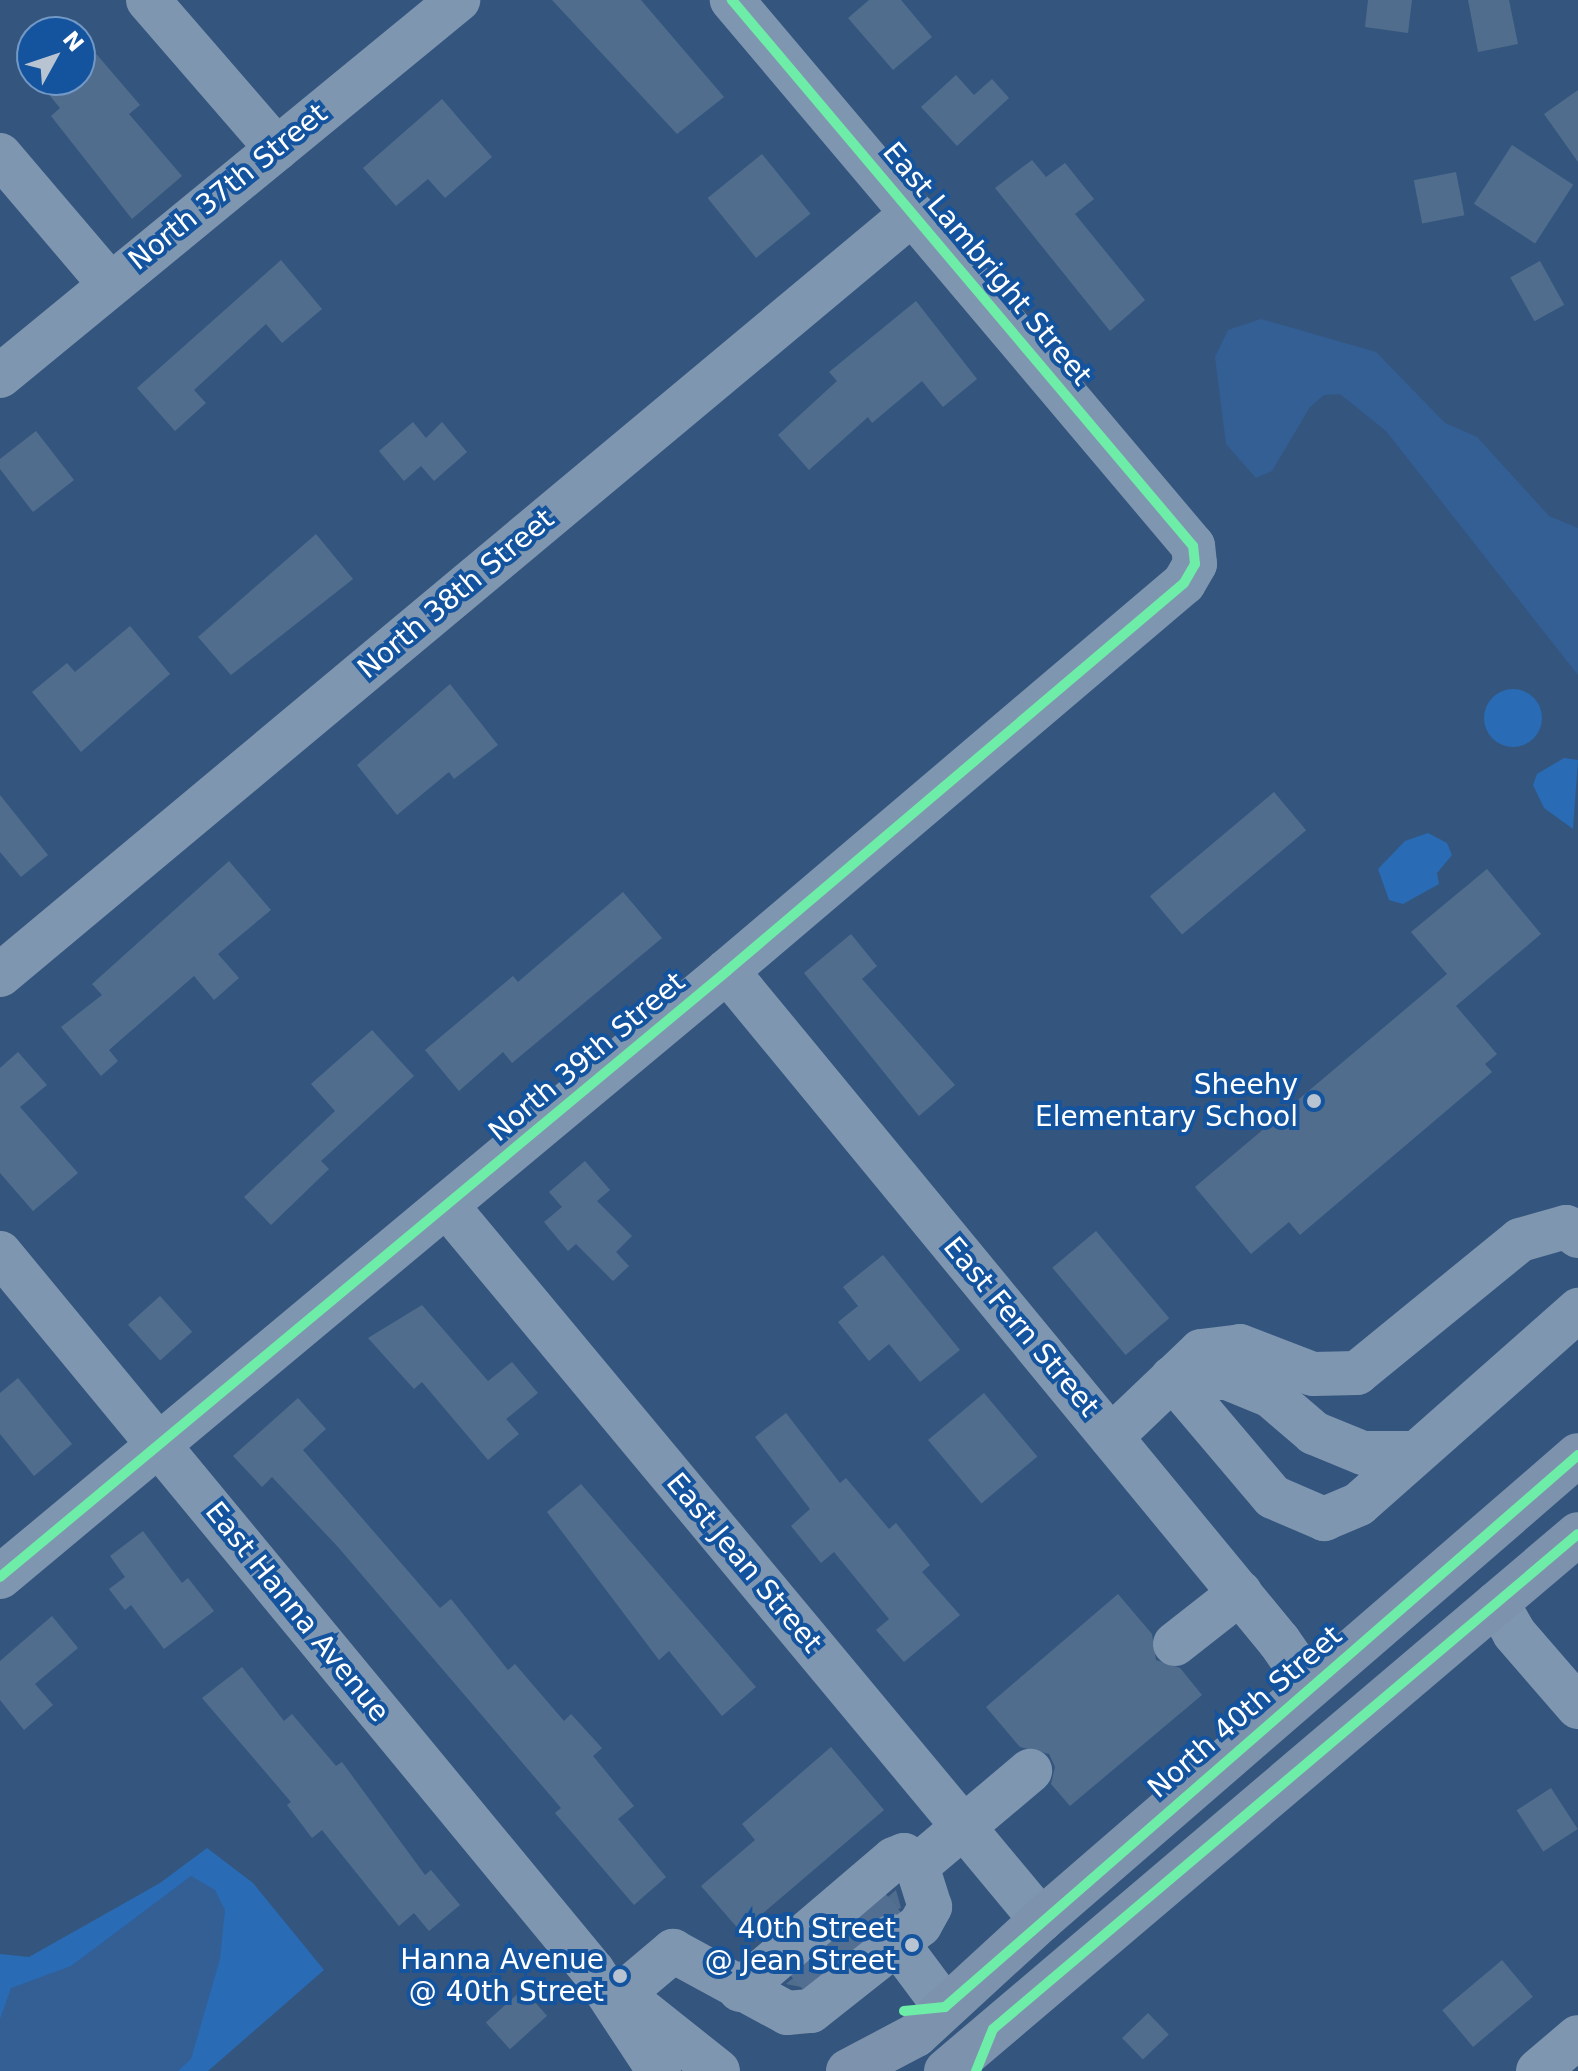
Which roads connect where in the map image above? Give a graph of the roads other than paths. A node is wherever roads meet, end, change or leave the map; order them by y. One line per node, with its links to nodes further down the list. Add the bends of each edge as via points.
1 (148, 0): 4 (street)
2 (458, 0): 4 (street, North 37th Street)
3 (732, 0): 6 (street, East Lambright Street)
4 (277, 149): 7 (street, North 37th Street)
5 (0, 155): 7 (street)
6 (913, 213): 9 (street, East Lambright Street, via 1193,546); 11 (street, North 38th Street)
7 (109, 283): 8 (street, North 37th Street)
8 (0, 376)
9 (1195, 564): 10 (street, North 39th Street, via 1184,583)
10 (727, 971): 12 (street, North 39th Street); 17 (street, East Fern Street)
11 (0, 975)
12 (447, 1206): 18 (street, North 39th Street); 30 (street, East Jean Street)
13 (1578, 1236): 16 (street, via 1566,1227 1520,1240 1357,1373 1313,1374 1240,1346 1201,1351)
14 (0, 1253): 18 (street, East Hanna Avenue)
15 (1578, 1310): 19 (street)
16 (1172, 1378): 17 (street); 19 (street, via 1227,1378 1271,1396 1314,1433 1363,1453); 19 (street, via 1273,1497 1324,1519 1359,1504)
17 (1111, 1437): 23 (street, East Fern Street)
18 (159, 1443): 22 (street, North 39th Street); 34 (street, East Hanna Avenue)
19 (1412, 1453)
20 (1578, 1455): 26 (main road, North 40th Street)
21 (1578, 1534): 24 (main road)
22 (0, 1577)
23 (1240, 1593): 25 (street); 26 (street, East Fern Street)
24 (1497, 1603): 27 (street, via 1514,1633); 29 (main road)
25 (1175, 1644)
26 (1310, 1686): 29 (main road, via 1305,1721 1291,1746 1249,1787); 32 (main road, North 40th Street)
27 (1578, 1707)
28 (1030, 1771): 30 (street)
29 (1235, 1826): 41 (main road)
30 (964, 1827): 31 (street); 32 (street, East Jean Street)
31 (917, 1866): 33 (street, via 930,1907 920,1925); 35 (street, via 904,1855)
32 (1041, 1920): 36 (main road, North 40th Street)
33 (894, 1940): 35 (street, via 811,2011 787,2013); 36 (street)
34 (608, 1983): 35 (street, via 673,1951); 38 (street, East Hanna Avenue); 39 (street, East Hanna Avenue)
35 (740, 1990)
36 (945, 2007): 40 (main road, North 40th Street, via 894,2052)
37 (1578, 2037): 42 (street)
38 (659, 2071)
39 (718, 2071)
40 (848, 2071)
41 (946, 2071)
42 (1538, 2071)

